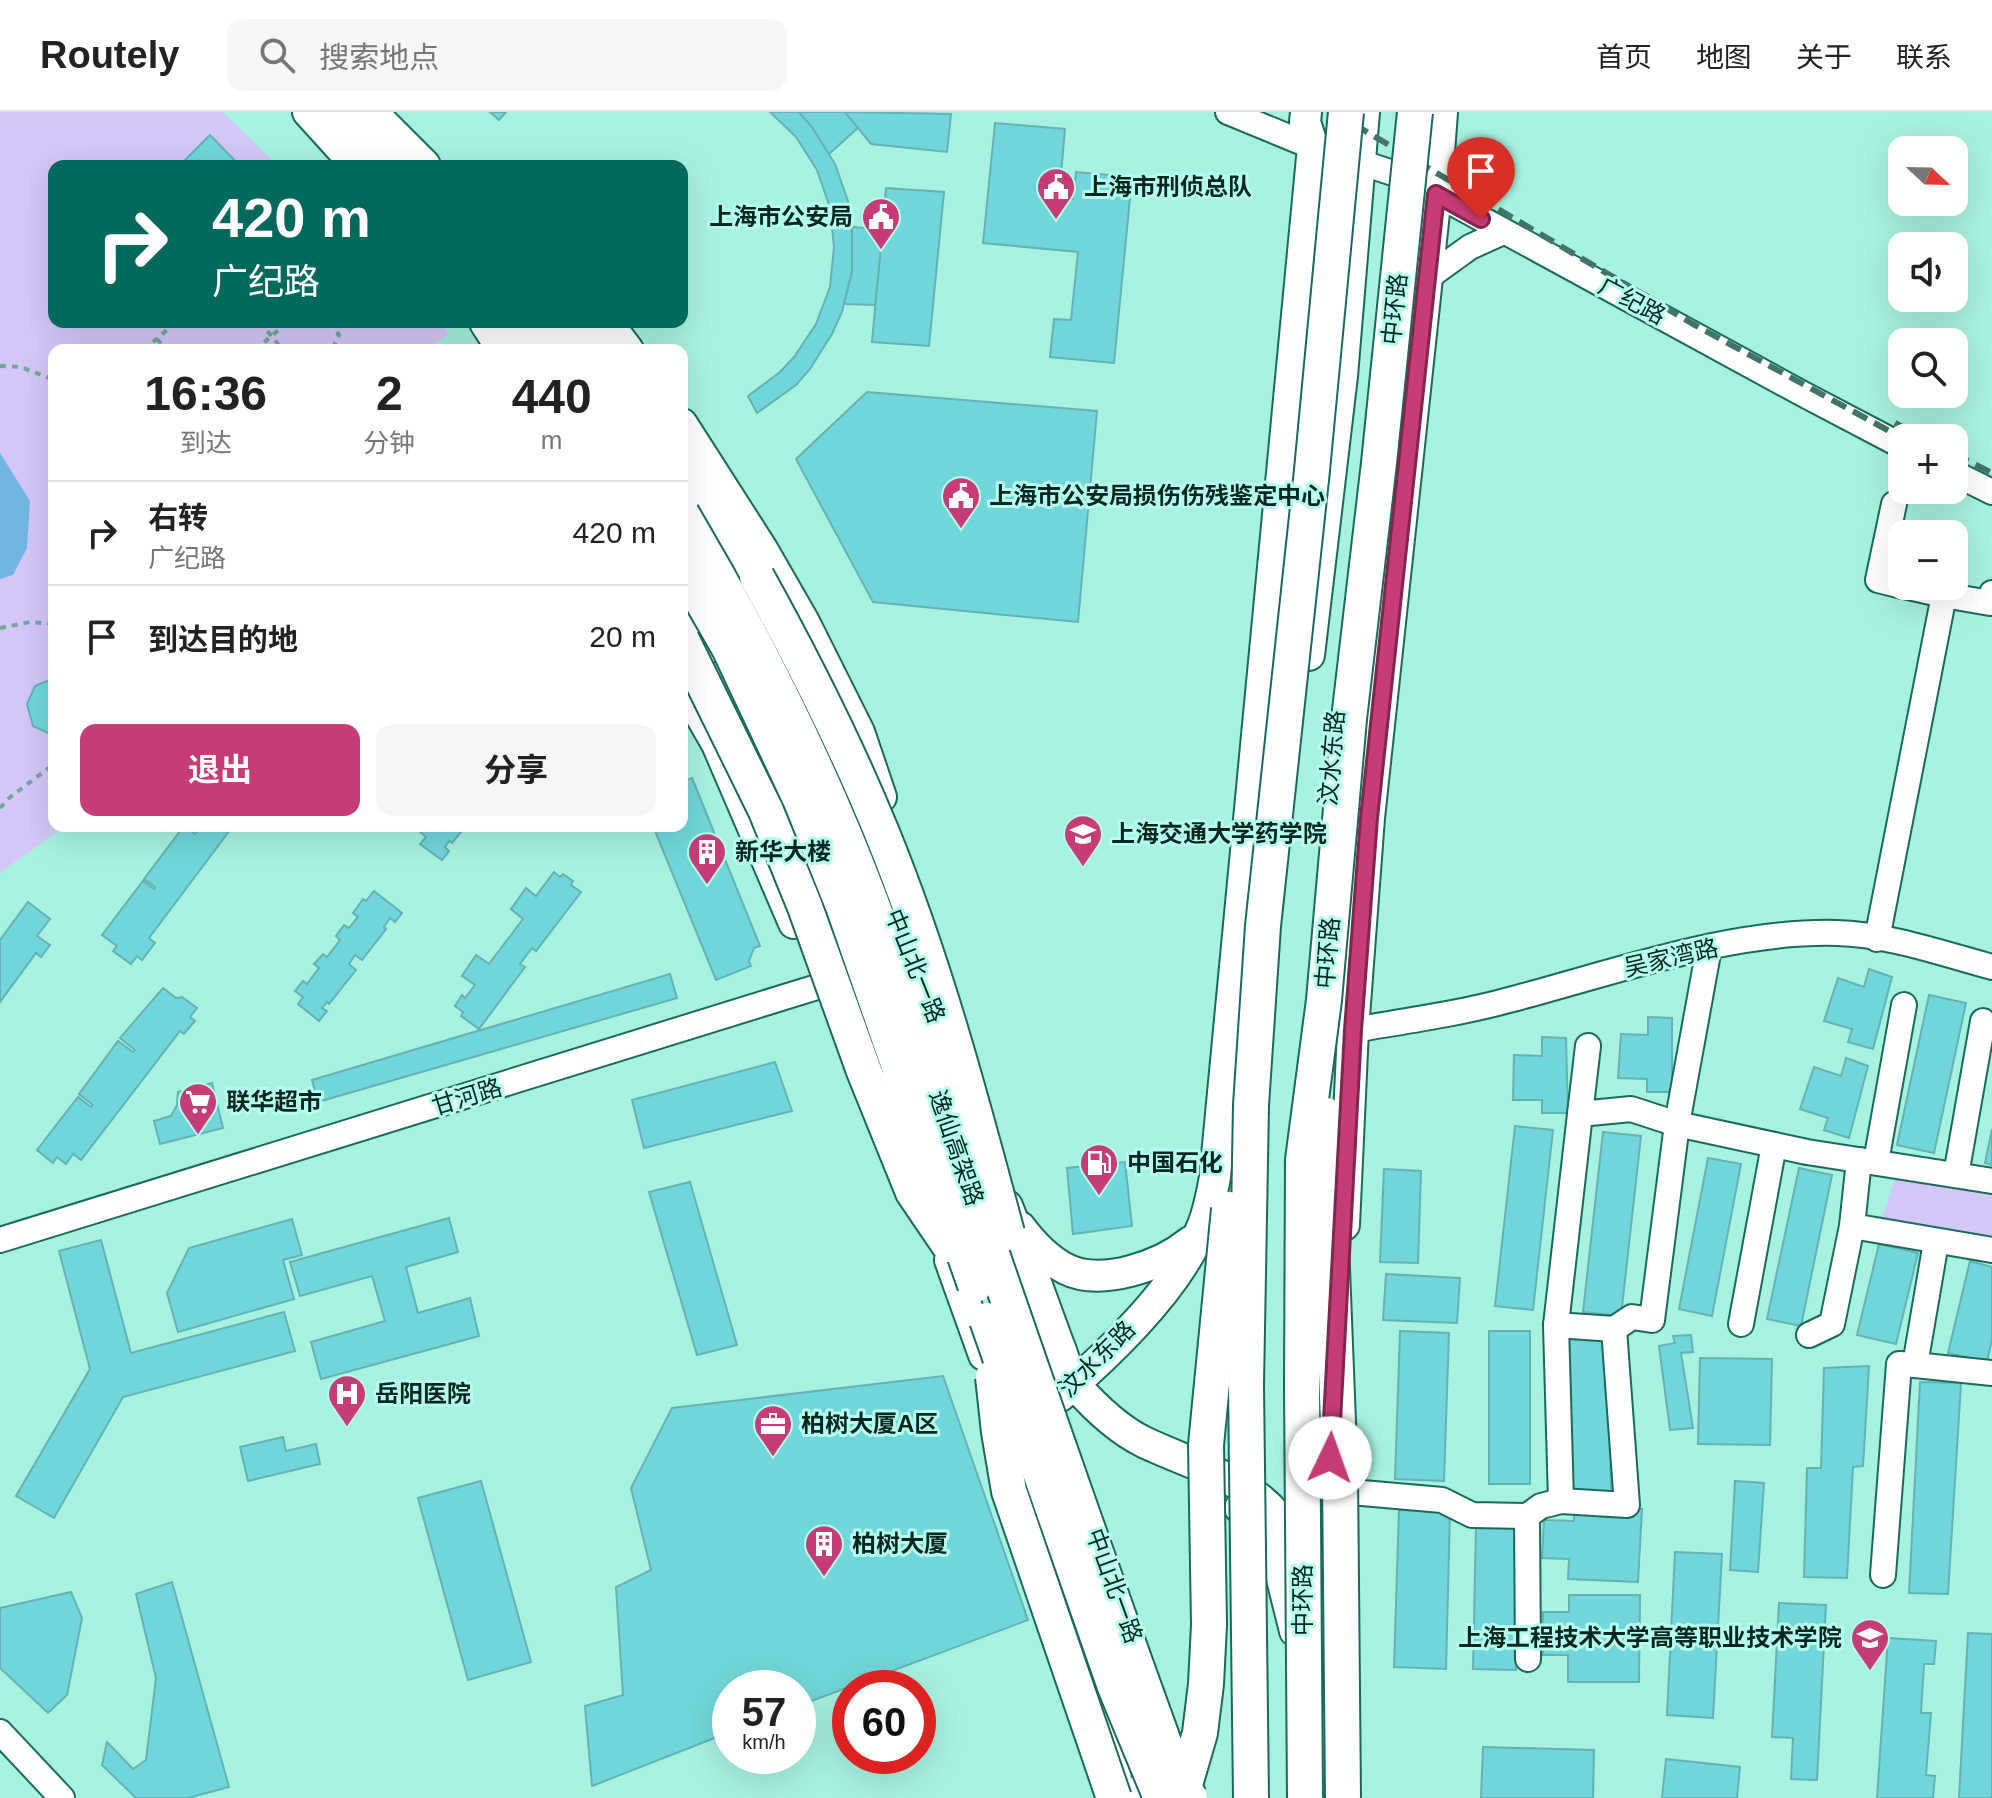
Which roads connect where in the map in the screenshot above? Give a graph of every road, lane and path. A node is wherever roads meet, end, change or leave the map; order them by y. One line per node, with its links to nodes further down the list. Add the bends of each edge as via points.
1 (308, 112): 14 (main road)
2 (335, 112): 15 (highway)
3 (369, 112): 16 (highway)
4 (384, 112): 17 (main road)
5 (1228, 112): 13 (street)
6 (1306, 112): 13 (main road, 汶水东路)
7 (1324, 112): 13 (main road, 汶水东路)
8 (1346, 112): 64 (highway, bridge)
9 (1364, 112): 18 (main road, 汶水东路)
10 (1399, 112): 19 (main road, 汶水东路)
11 (1415, 112): 71 (highway, 中环路, bridge)
12 (1442, 112): 20 (main road, 汶水东路)
13 (1313, 147): 18 (street, 广纪路); 59 (main road, 汶水东路)
14 (352, 160)
15 (379, 160)
16 (417, 160)
17 (431, 160)
18 (1359, 161): 19 (street, 广纪路); 50 (main road, 汶水东路, via 1342,376)
19 (1393, 173): 20 (street, 广纪路); 107 (main road, 汶水东路, via 1341,650 1297,1221 1295,1319)
20 (1436, 194): 21 (street, 广纪路); 22 (main road, 汶水东路)
21 (1503, 232): 22 (street, via 1470,247); 41 (street, 广纪路)
22 (1427, 278): 75 (main road, 汶水东路, via 1370,803)
23 (169, 328): 30 (path)
24 (266, 328): 29 (path)
25 (281, 328): 29 (path)
26 (493, 328): 35 (main road)
27 (554, 328): 36 (highway)
28 (588, 328): 37 (highway)
29 (272, 335): 33 (path); 34 (path)
30 (157, 339): 31 (path); 32 (path)
31 (151, 344)
32 (162, 344)
33 (262, 344)
34 (279, 344)
35 (507, 344)
36 (566, 344)
37 (603, 344)
38 (0, 366): 39 (path)
39 (48, 378)
40 (688, 434): 66 (main road, via 790,598 859,732)
41 (1888, 438)
42 (688, 463): 102 (highway, bridge, via 803,661 882,834 944,1005)
43 (1968, 480): 44 (street)
44 (1992, 492)
45 (688, 497): 66 (main road, 中山北一路, via 799,694)
46 (1894, 504): 47 (street)
47 (1891, 520)
48 (688, 524): 102 (highway, 逸仙高架路, bridge, via 775,684 842,829)
49 (1888, 532): 52 (street, via 1878,580)
50 (1319, 567): 59 (main road); 85 (main road, 汶水东路, via 1262,1101 1242,1166)
51 (688, 576): 89 (highway, 逸仙高架路, bridge, via 729,648 801,801 843,906)
52 (1888, 582)
53 (1992, 593): 54 (street, via 1990,603)
54 (1968, 599)
55 (1943, 600): 65 (street)
56 (688, 611): 69 (main road, 中山北一路, via 730,680 803,838)
57 (48, 624): 58 (path)
58 (0, 628)
59 (1265, 641): 85 (main road, 汶水东路, via 1215,1177)
60 (688, 652): 89 (highway, bridge, via 766,811 913,1192)
61 (688, 693): 70 (main road, via 717,744)
62 (48, 769): 63 (path)
63 (0, 808)
64 (1263, 926): 115 (highway, bridge, via 1206,1445 1206,1684 1200,1733); 117 (highway, bridge, via 1251,1105 1246,1385)
65 (1877, 939): 67 (street, 吴家湾路, via 1838,933); 68 (street, 吴家湾路)
66 (920, 946): 69 (street, 甘河路); 83 (main road, 中山北一路, via 933,1011)
67 (1709, 948): 75 (street, 吴家湾路, via 1505,1002); 78 (street)
68 (1992, 967)
69 (851, 976): 70 (street, 甘河路); 74 (main road, 中山北一路)
70 (821, 986): 74 (main road); 86 (street, 甘河路)
71 (1324, 1000): 119 (highway, 中环路, bridge, via 1303,1160); 121 (highway, bridge, via 1340,1473)
72 (1904, 1005): 80 (street)
73 (1983, 1021): 81 (street)
74 (870, 1029): 98 (main road, 中山北一路)
75 (1353, 1030): 103 (main road, 汶水东路)
76 (1588, 1046): 77 (street)
77 (1580, 1114): 78 (street, via 1631,1109); 92 (street)
78 (1677, 1124): 79 (street); 93 (street, via 1652,1320 1632,1317)
79 (1774, 1145): 80 (street); 91 (street)
80 (1868, 1161): 81 (street); 84 (street)
81 (1956, 1175): 82 (street)
82 (1992, 1181)
83 (1010, 1214): 85 (main road, via 1053,1260 1085,1275 1156,1264); 97 (main road, 中山北一路)
84 (1852, 1226): 87 (street); 94 (street, via 1832,1324)
85 (1200, 1232): 97 (main road, 汶水东路, via 1172,1281)
86 (0, 1240)
87 (1936, 1242): 88 (street); 95 (street)
88 (1992, 1250)
89 (975, 1285): 90 (highway, 逸仙高架路)
90 (987, 1320): 113 (highway, 逸仙高架路, bridge, via 1115,1687); 113 (highway, bridge, via 1009,1491)
91 (1741, 1324)
92 (1556, 1325): 93 (street); 104 (street)
93 (1614, 1329): 104 (street, via 1627,1505)
94 (1809, 1335)
95 (1915, 1365): 96 (street); 108 (street, via 1899,1364)
96 (1992, 1373)
97 (1074, 1384): 99 (main road, 汶水东路); 100 (main road, 中山北一路); 102 (main road)
98 (1003, 1403): 99 (main road); 101 (main road, 中山北一路)
99 (1035, 1420): 101 (main road, 汶水东路); 102 (main road)
100 (1139, 1439): 106 (main road, 中山北一路, via 1262,1498); 109 (main road, 中山北一路, via 1259,1524 1280,1571)
101 (1021, 1452): 113 (main road, 中山北一路)
102 (1065, 1453): 116 (highway, 逸仙高架路, bridge, via 1174,1770)
103 (1328, 1490): 105 (street, via 1442,1500 1472,1515); 107 (main road, 汶水东路)
104 (1561, 1501): 105 (street)
105 (1527, 1516): 110 (street)
106 (1288, 1532): 109 (main road, 中山北一路, via 1295,1559); 111 (main road)
107 (1325, 1549): 111 (main road, 汶水东路)
108 (1883, 1575)
109 (1295, 1631): 118 (main road, 中山北一路)
110 (1528, 1659)
111 (1327, 1693): 120 (main road, 汶水东路)
112 (0, 1732): 114 (street)
113 (1136, 1797)
114 (62, 1798)
115 (1181, 1798)
116 (1191, 1798)
117 (1251, 1798)
118 (1297, 1798)
119 (1305, 1798)
120 (1328, 1798)
121 (1343, 1798)

